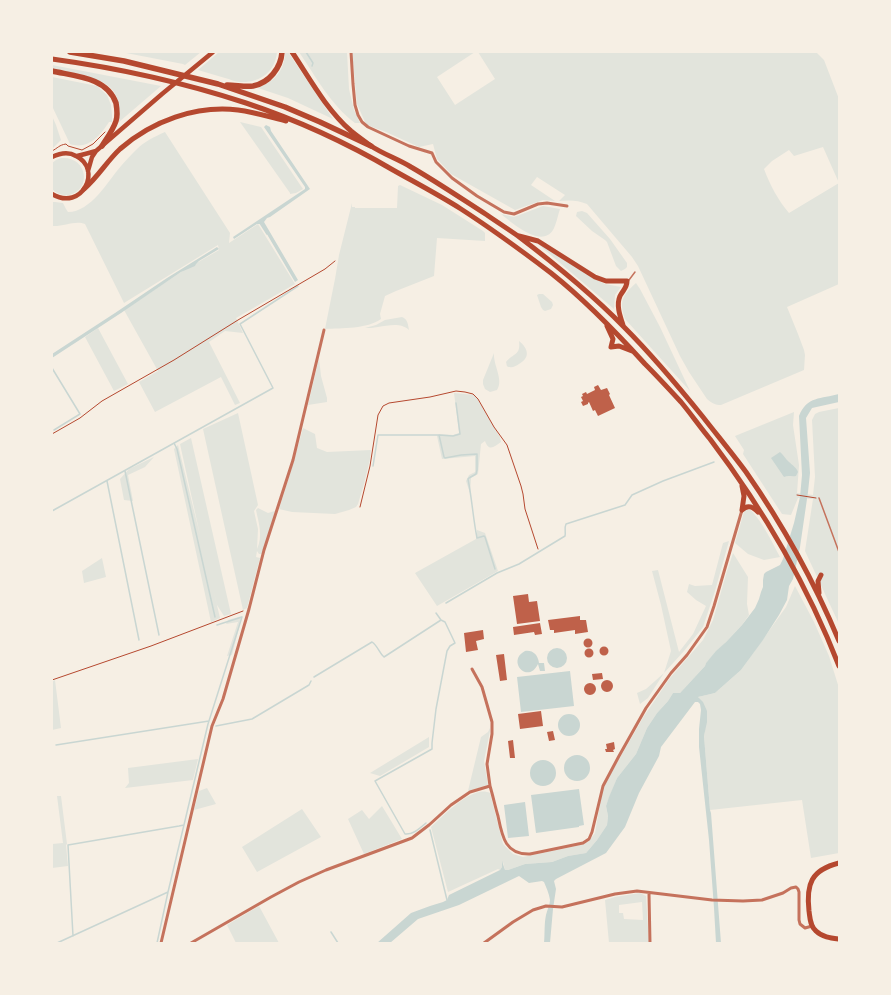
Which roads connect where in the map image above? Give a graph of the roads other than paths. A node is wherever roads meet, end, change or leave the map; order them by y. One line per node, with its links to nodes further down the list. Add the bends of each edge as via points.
1 (70, 52): 8 (highway, via 124,60)
2 (213, 52): 10 (main road)
3 (282, 52): 8 (highway, via 276,70 261,83 252,86)
4 (292, 52): 11 (highway, via 332,111 350,130)
5 (351, 52): 20 (street, via 355,105 362,122 368,127 432,153 436,162 452,178 504,212 514,214 547,203)
6 (52, 59): 9 (highway, via 123,70 204,90)
7 (52, 71): 10 (highway, via 92,81 111,94 117,116)
8 (218, 84): 11 (highway, via 285,107)
9 (300, 124): 16 (highway, via 237,110 180,115 150,128 128,143); 24 (highway, via 388,166 461,209 552,274)
10 (102, 146): 12 (main road)
11 (371, 146): 21 (highway, via 438,183)
12 (96, 151): 13 (main road); 15 (main road)
13 (76, 156): 14 (main road, via 63,153); 15 (main road, via 85,163)
14 (52, 157)
15 (88, 171): 16 (main road, via 88,181)
16 (84, 189): 18 (main road, via 72,198)
17 (52, 194): 18 (main road)
18 (60, 198): 19 (main road)
19 (52, 199)
20 (567, 206)
21 (516, 235): 23 (highway, via 538,241 595,277 606,281); 25 (highway, via 571,277)
22 (636, 272): 23 (lane)
23 (627, 281): 25 (highway, via 618,306)
24 (605, 322): 27 (highway); 27 (highway, via 613,339 611,347 620,346)
25 (623, 326): 33 (highway, via 667,373 726,445 762,496)
26 (324, 330): 43 (street, via 293,460 264,550 223,699 212,726)
27 (633, 351): 28 (highway, via 682,403)
28 (738, 476): 30 (highway, via 744,493); 31 (highway)
29 (819, 498): 32 (lane)
30 (742, 510): 31 (highway, via 752,507); 38 (street, via 707,627 646,708 602,786 589,839 583,843 536,853 517,853 503,839)
31 (764, 518): 36 (highway, via 798,576)
32 (839, 552)
33 (805, 569): 34 (highway); 34 (highway, via 813,576 821,574 818,588)
34 (823, 605): 35 (highway)
35 (839, 641)
36 (839, 666)
37 (472, 669): 38 (street, via 482,687 492,722 487,764)
38 (490, 786): 44 (street, via 470,792 412,838 299,882)
39 (839, 863): 41 (highway, via 819,871 808,888)
40 (649, 894): 41 (street, via 742,901 762,900 796,887 799,892 800,924 805,928); 45 (street, via 617,894 568,906 546,906 533,910); 46 (street)
41 (812, 926): 42 (highway, via 820,934)
42 (839, 939)
43 (161, 943)
44 (191, 943)
45 (484, 943)
46 (650, 943)

